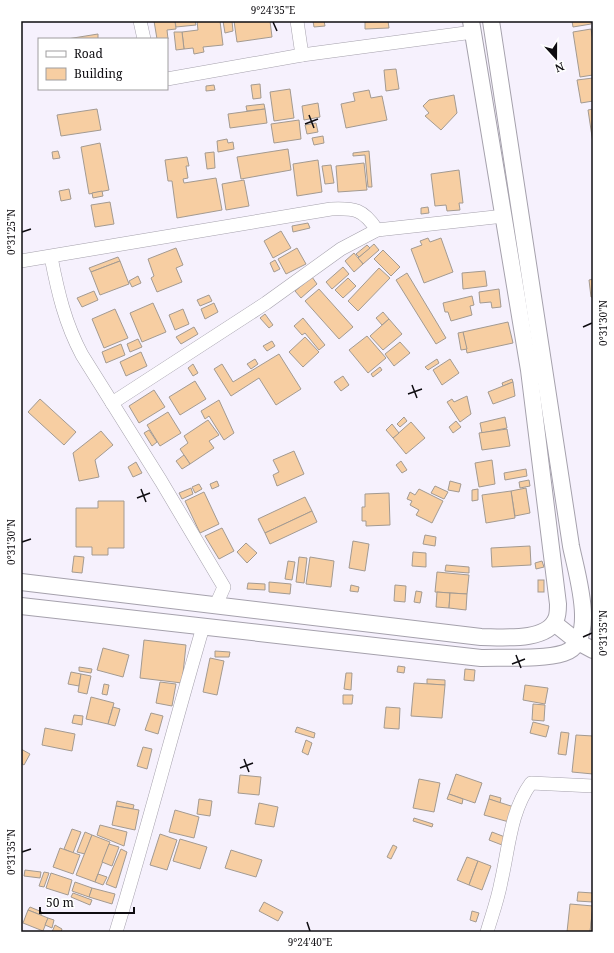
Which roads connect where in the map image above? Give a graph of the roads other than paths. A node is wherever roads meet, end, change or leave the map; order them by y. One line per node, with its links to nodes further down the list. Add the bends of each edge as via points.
1 (140, 21): 5 (street)
2 (297, 21): 6 (street)
3 (491, 21): 18 (street, via 583,615 583,628)
4 (472, 27): 6 (street); 8 (street)
5 (144, 38)
6 (302, 55): 7 (street)
7 (168, 79)
8 (504, 216): 9 (street); 16 (street, via 529,370 558,604)
9 (377, 230): 10 (street, via 365,214 352,208 331,209); 12 (street, via 341,249 266,303)
10 (51, 257): 11 (street); 12 (street, via 59,300 72,336)
11 (21, 261)
12 (112, 403): 14 (street, via 224,587)
13 (21, 582): 14 (street)
14 (216, 605): 16 (street, via 481,637 528,637)
15 (21, 606): 17 (street)
16 (554, 623): 18 (street)
17 (203, 627): 18 (street, via 481,658 565,653); 21 (street)
18 (578, 642): 19 (street)
19 (593, 650)
20 (593, 786): 22 (street, via 531,783 513,819 501,884)
21 (116, 932)
22 (487, 932)

